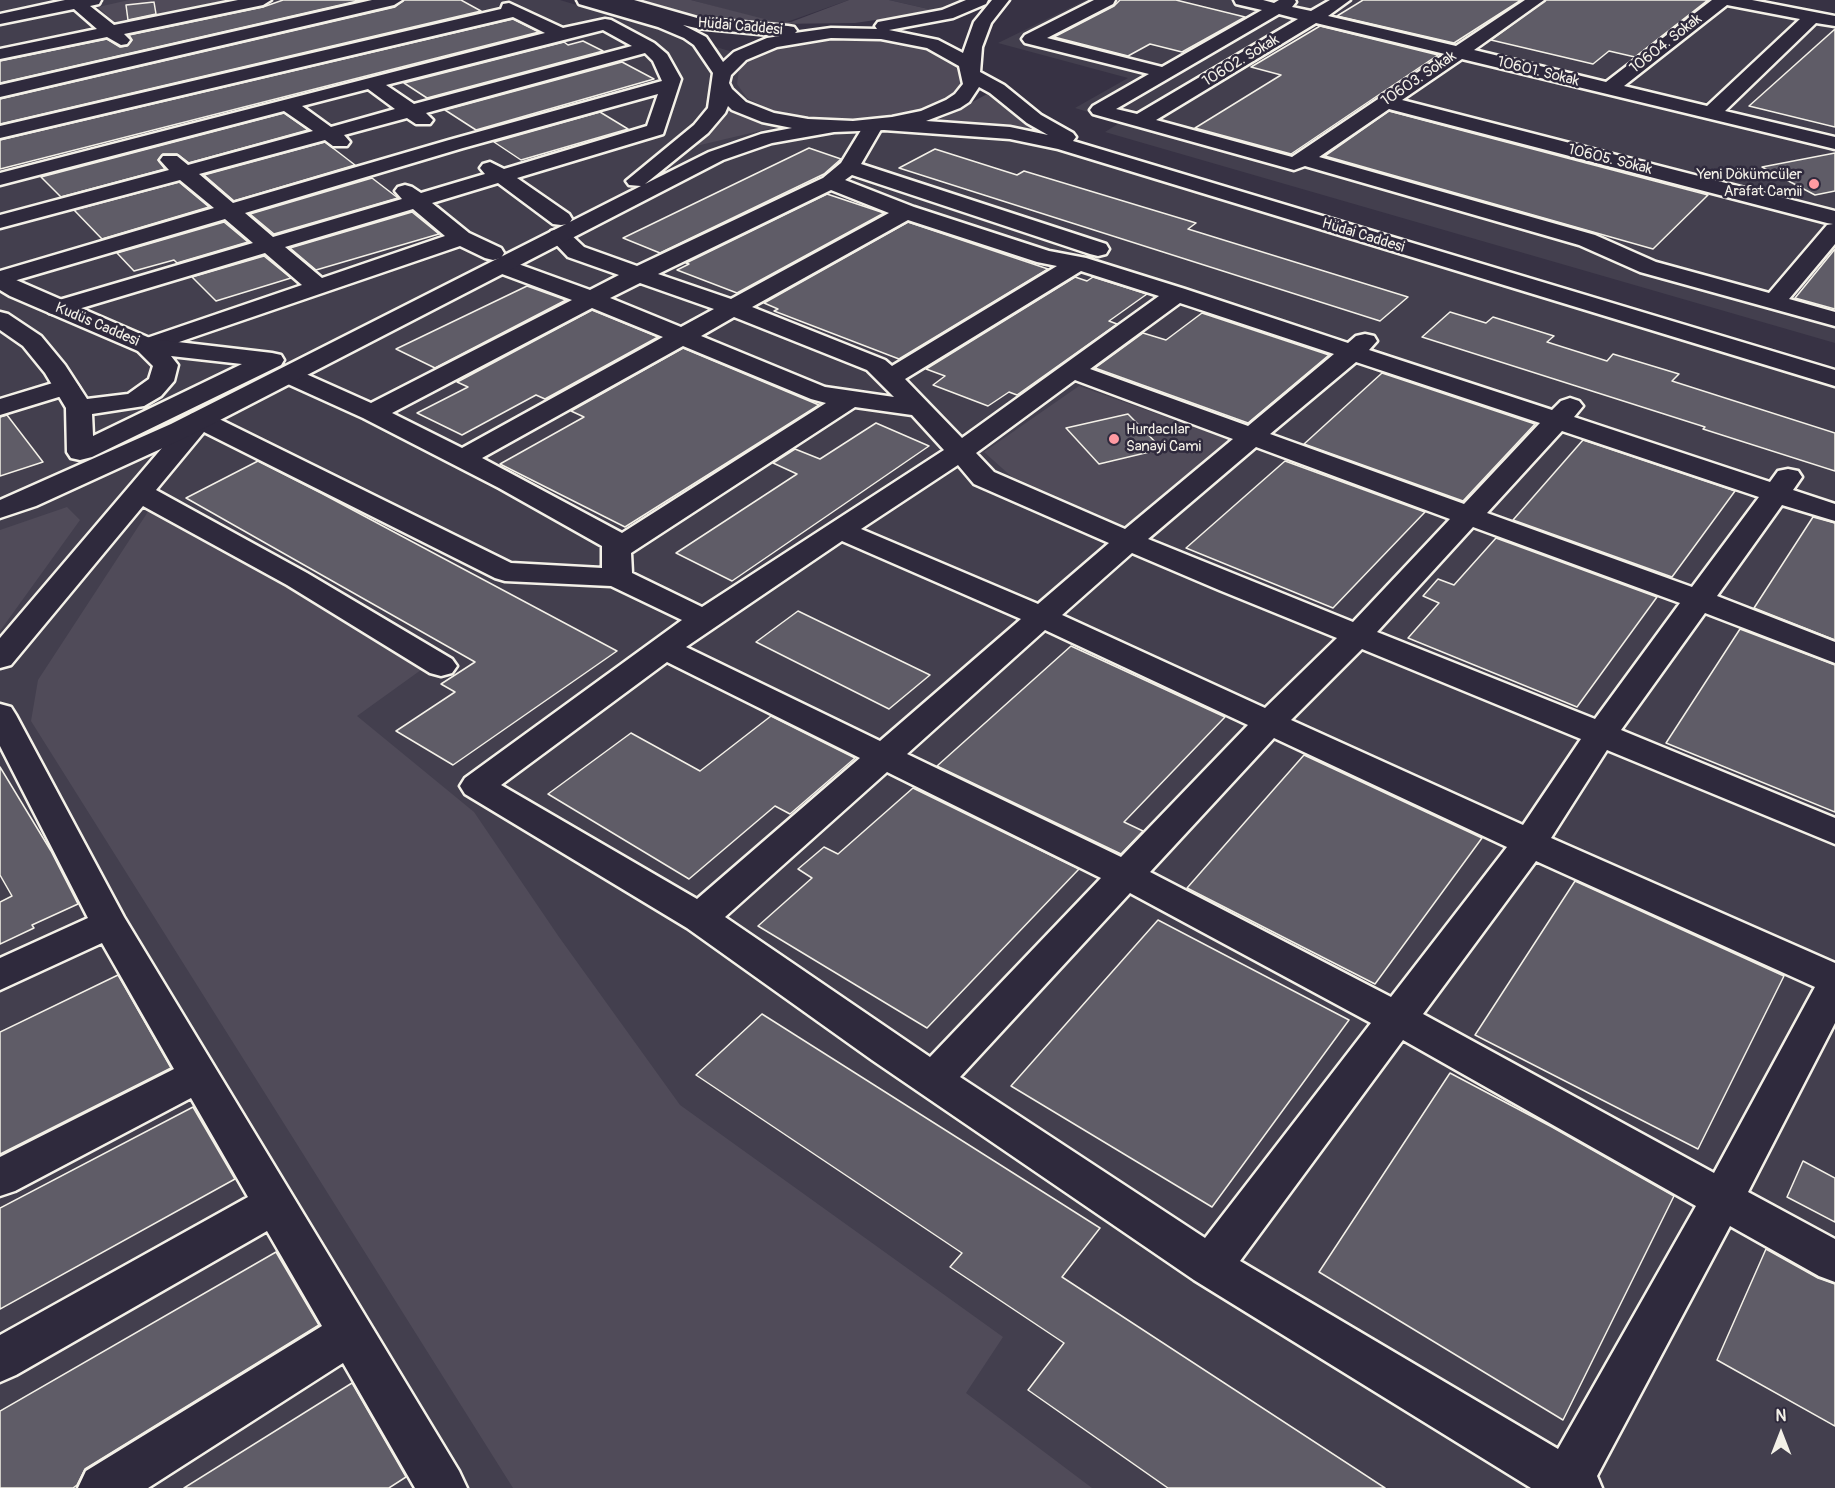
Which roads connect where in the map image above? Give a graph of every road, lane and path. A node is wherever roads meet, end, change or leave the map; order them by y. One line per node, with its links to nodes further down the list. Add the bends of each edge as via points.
1 (262, 0): 22 (street)
2 (394, 0): 19 (street)
3 (585, 0): 33 (street, Hüdai Caddesi, via 690,34 700,41)
4 (616, 0): 23 (street, Hüdai Caddesi, via 696,24)
5 (980, 0): 23 (street, via 947,14)
6 (1001, 0): 30 (street, via 984,22 973,47)
7 (1107, 0): 31 (street, via 1031,39)
8 (1242, 0): 13 (street, 10601. Sokak)
9 (1342, 0): 17 (street, 10602. Sokak)
10 (1536, 0): 27 (street, 10603. Sokak)
11 (1725, 0): 18 (street); 36 (street, 10604. Sokak)
12 (81, 1): 20 (street); 22 (street)
13 (1284, 3): 17 (street, 10601. Sokak); 31 (street, 10602. Sokak)
14 (475, 4): 16 (street, via 490,13)
15 (300, 6): 19 (street)
16 (518, 7): 24 (street); 26 (street)
17 (1318, 14): 27 (street, 10601. Sokak); 44 (street, 10602. Sokak)
18 (1812, 17): 21 (street); 41 (street)
19 (317, 18): 26 (street); 29 (street)
20 (0, 19)
21 (1835, 21)
22 (110, 31): 28 (street); 29 (street)
23 (837, 33): 30 (street, Hüdai Caddesi, via 916,39 956,55); 33 (street, via 801,36 761,46 732,61)
24 (561, 34): 25 (street, via 605,24); 32 (street)
25 (648, 46): 35 (street, via 661,58 672,79); 42 (street)
26 (360, 48): 32 (street); 38 (street)
27 (1464, 49): 36 (street, 10601. Sokak); 39 (street, 10603. Sokak)
28 (0, 54)
29 (142, 57): 37 (street); 38 (street)
30 (971, 73): 45 (street, via 968,91 953,104 927,115); 83 (street, Hüdai Caddesi, via 1034,119 1067,137)
31 (1165, 73): 44 (street, 10602. Sokak, via 1100,110)
32 (400, 76): 34 (street)
33 (721, 78): 46 (street, Hüdai Caddesi, via 729,98 753,112 788,122); 64 (street, via 718,109 701,129 631,185)
34 (371, 83): 40 (street); 42 (street)
35 (670, 85): 52 (street); 57 (street, via 656,130)
36 (1614, 85): 41 (street, 10601. Sokak)
37 (0, 91)
38 (183, 91): 43 (street); 47 (street)
39 (1386, 102): 53 (street, 10603. Sokak); 62 (street, 10605. Sokak)
40 (287, 104): 43 (street); 48 (street)
41 (1715, 109): 49 (street, 10601. Sokak); 51 (street, 10601. Sokak)
42 (410, 110): 48 (street); 52 (street)
43 (219, 121): 50 (street)
44 (1140, 121): 53 (street, via 1294,164)
45 (879, 125): 46 (street); 56 (street); 87 (street, Hüdai Caddesi, via 1010,133 1062,144)
46 (831, 127): 64 (street, via 768,138 716,156)
47 (0, 132)
48 (328, 133): 54 (street); 55 (street)
49 (1835, 133)
50 (146, 140): 55 (street); 58 (street)
51 (1835, 143)
52 (456, 144): 54 (street); 57 (street)
53 (1303, 159): 75 (street, via 1587,240 1648,267)
54 (371, 169): 59 (street); 60 (street)
55 (184, 172): 60 (street); 63 (street)
56 (840, 174): 61 (street); 70 (street); 81 (street)
57 (502, 176): 59 (street); 64 (street)
58 (0, 179)
59 (419, 201): 66 (street); 67 (street)
60 (228, 211): 67 (street); 71 (street)
61 (906, 212): 69 (street); 77 (street)
62 (1835, 218)
63 (0, 222)
64 (560, 228): 68 (street); 70 (street, via 576,252)
65 (1835, 230): 75 (street)
66 (461, 238): 68 (street); 72 (street)
67 (269, 246): 72 (street); 76 (street)
68 (497, 259): 74 (street); 84 (street)
69 (1078, 263): 73 (street); 86 (street)
70 (639, 274): 74 (street); 77 (street)
71 (0, 279): 76 (street, Kudüs Caddesi)
72 (318, 287): 82 (street)
73 (1178, 294): 81 (street); 85 (street)
74 (592, 299): 80 (street); 94 (street)
75 (1774, 302): 78 (street)
76 (57, 308): 82 (street, Kudüs Caddesi)
77 (734, 308): 80 (street); 86 (street, via 876,365)
78 (1835, 319)
79 (5, 327): 88 (street, via 32,341)
80 (683, 337): 89 (street, via 820,394); 99 (street)
81 (1360, 345): 93 (street); 96 (street)
82 (147, 346): 84 (street, Kudüs Caddesi); 91 (street, via 166,364 161,381 152,391 135,401)
83 (1835, 367)
84 (280, 368): 94 (street, Kudüs Caddesi); 95 (street); 97 (street)
85 (1073, 371): 96 (street); 98 (street)
86 (890, 378): 92 (street)
87 (1835, 378)
88 (66, 387): 90 (street); 91 (street)
89 (851, 398): 92 (street); 109 (street)
90 (0, 407)
91 (79, 408): 97 (street)
92 (920, 408): 98 (street)
93 (1564, 412): 100 (street); 106 (street)
94 (372, 413): 99 (street, Kudüs Caddesi)
95 (200, 420): 103 (street); 104 (street); 109 (street, via 505,572)
96 (1251, 436): 106 (street); 108 (street)
97 (80, 452): 101 (street)
98 (960, 452): 107 (street); 108 (street, via 984,478)
99 (463, 458): 109 (street, Kudüs Caddesi, via 616,542)
100 (1782, 485): 102 (street); 105 (street); 110 (street)
101 (0, 487)
102 (1835, 492)
103 (140, 493): 116 (street); 117 (street, via 297,579)
104 (0, 510)
105 (1835, 513)
106 (1468, 516): 110 (street); 113 (street)
107 (840, 530): 111 (street); 112 (street)
108 (1128, 540): 111 (street); 113 (street)
109 (617, 563): 112 (street)
110 (1699, 600): 115 (street); 120 (street)
111 (1041, 617): 119 (street); 121 (street)
112 (704, 619): 114 (street)
113 (1357, 636): 119 (street); 120 (street)
114 (664, 648): 121 (street); 125 (street, via 477,786)
115 (1835, 653)
116 (0, 658)
117 (441, 666)
118 (0, 715): 126 (street)
119 (1269, 723): 123 (street); 124 (street)
120 (1600, 734): 122 (street); 123 (street)
121 (884, 756): 124 (street); 125 (street)
122 (1835, 832)
123 (1530, 843): 128 (street); 130 (street)
124 (1126, 875): 130 (street); 132 (street)
125 (700, 918): 132 (street)
126 (110, 924): 127 (street); 131 (street)
127 (0, 975)
128 (1835, 979)
129 (1835, 986): 134 (street)
130 (1398, 1019): 134 (street); 137 (street)
131 (200, 1075): 133 (street); 135 (street)
132 (933, 1080): 137 (street)
133 (0, 1178)
134 (1722, 1200): 136 (street); 140 (street)
135 (275, 1204): 138 (street); 139 (street)
136 (1835, 1262)
137 (1210, 1266): 140 (street)
138 (351, 1334): 141 (street); 142 (street)
139 (0, 1360)
140 (1572, 1485)
141 (103, 1488)
142 (442, 1488)

